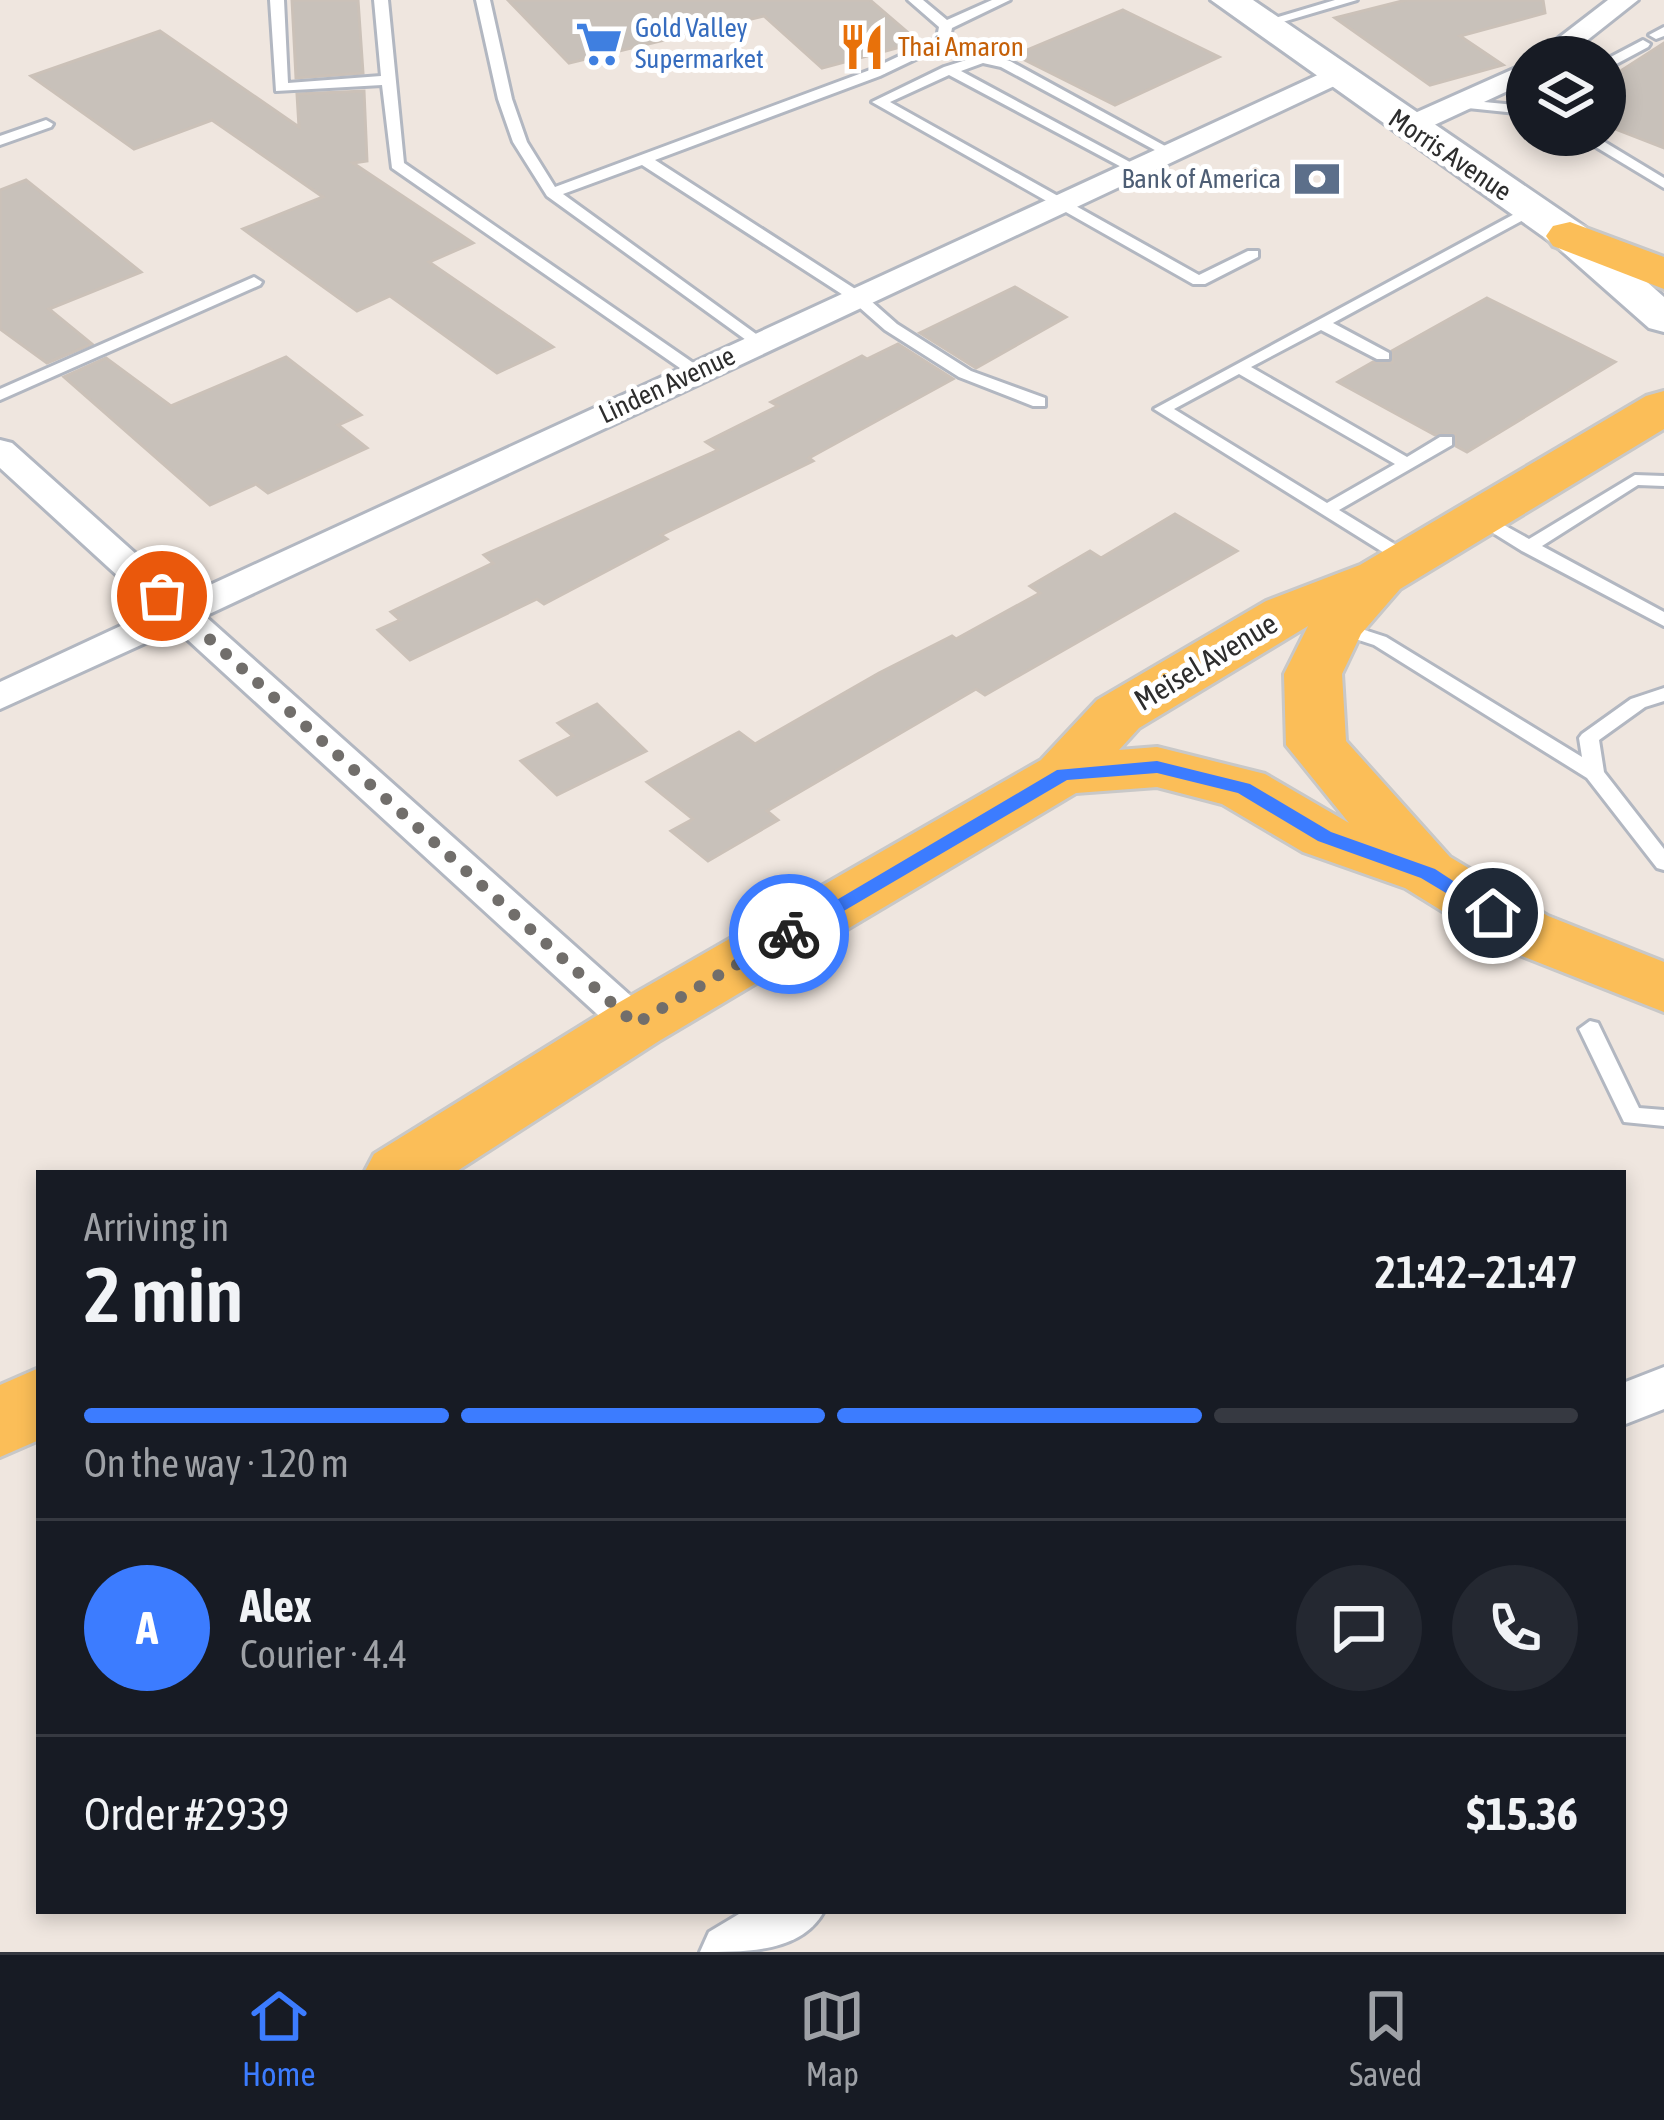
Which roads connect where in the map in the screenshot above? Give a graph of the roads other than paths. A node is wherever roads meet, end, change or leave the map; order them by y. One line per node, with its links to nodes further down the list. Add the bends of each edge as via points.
1 (277, 0): 16 (lane, via 281,88)
2 (381, 0): 16 (lane)
3 (483, 0): 28 (lane, via 520,142)
4 (915, 0): 10 (lane)
5 (1003, 0): 10 (lane)
6 (1229, 0): 9 (main road, Morris Avenue)
7 (1349, 0): 9 (lane)
8 (1620, 1): 11 (street)
9 (1262, 24): 15 (main road, Morris Avenue)
10 (946, 26): 25 (lane, via 944,40 922,53)
11 (1575, 36)
12 (1654, 37): 13 (lane)
13 (1626, 53)
14 (950, 70): 23 (lane, via 982,59 1005,64); 26 (lane); 29 (lane, via 879,102)
15 (1335, 75): 21 (main road, Morris Avenue); 23 (street, Linden Avenue)
16 (388, 80): 40 (lane, via 397,165)
17 (1506, 82): 18 (street)
18 (1463, 104): 19 (lane); 21 (street)
19 (1506, 108)
20 (46, 124): 22 (lane)
21 (1407, 127): 30 (main road, Morris Avenue)
22 (0, 141)
23 (1169, 152): 26 (street, Linden Avenue)
24 (1618, 156): 27 (lane)
25 (644, 160): 28 (lane); 34 (lane)
26 (1134, 168): 29 (street, Linden Avenue)
27 (1664, 184)
28 (552, 193): 37 (lane)
29 (1058, 203): 31 (lane, via 1199,280); 34 (street, Linden Avenue)
30 (1551, 223): 32 (main road); 35 (main road, Morris Avenue); 36 (lane)
31 (1253, 254)
32 (1664, 274)
33 (254, 282): 41 (lane)
34 (856, 297): 37 (street, Linden Avenue); 42 (lane, via 965,374)
35 (1664, 319)
36 (1321, 323): 38 (lane); 39 (lane)
37 (759, 342): 40 (street, Linden Avenue)
38 (1383, 356)
39 (1239, 368): 47 (lane); 50 (lane, via 1162,409)
40 (696, 372): 54 (street, Linden Avenue)
41 (0, 395)
42 (1039, 402)
43 (1664, 407): 46 (main road, Meisel Avenue)
44 (1446, 441): 47 (lane)
45 (0, 450): 54 (street)
46 (1585, 452): 48 (lane); 51 (main road, Meisel Avenue)
47 (1407, 464): 50 (lane)
48 (1635, 480): 49 (lane); 52 (lane)
49 (1664, 481)
50 (1327, 510): 53 (lane)
51 (1478, 518): 52 (lane); 53 (main road, Meisel Avenue)
52 (1528, 547): 55 (lane)
53 (1394, 569): 56 (main road); 60 (main road, Meisel Avenue, via 1286,614 1118,714)
54 (182, 613): 58 (street, Linden Avenue); 64 (street)
55 (1664, 620)
56 (1336, 627): 59 (lane, via 1380,641); 62 (main road, via 1313,674 1316,746)
57 (1664, 694): 59 (lane, via 1588,738)
58 (0, 697)
59 (1594, 773): 61 (lane)
60 (1063, 774): 62 (main road, via 1157,767 1244,789 1325,837); 64 (main road, Meisel Avenue)
61 (1664, 863)
62 (1428, 874): 63 (main road, via 1525,932)
63 (1664, 988)
64 (635, 1024): 67 (main road, Meisel Avenue)
65 (1590, 1029): 66 (lane, via 1632,1116)
66 (1664, 1118)
67 (404, 1170)
68 (1664, 1387): 70 (street)
69 (36, 1402): 71 (main road)
70 (1626, 1404)
71 (0, 1425)
72 (791, 1914): 73 (street)
73 (729, 1952)

